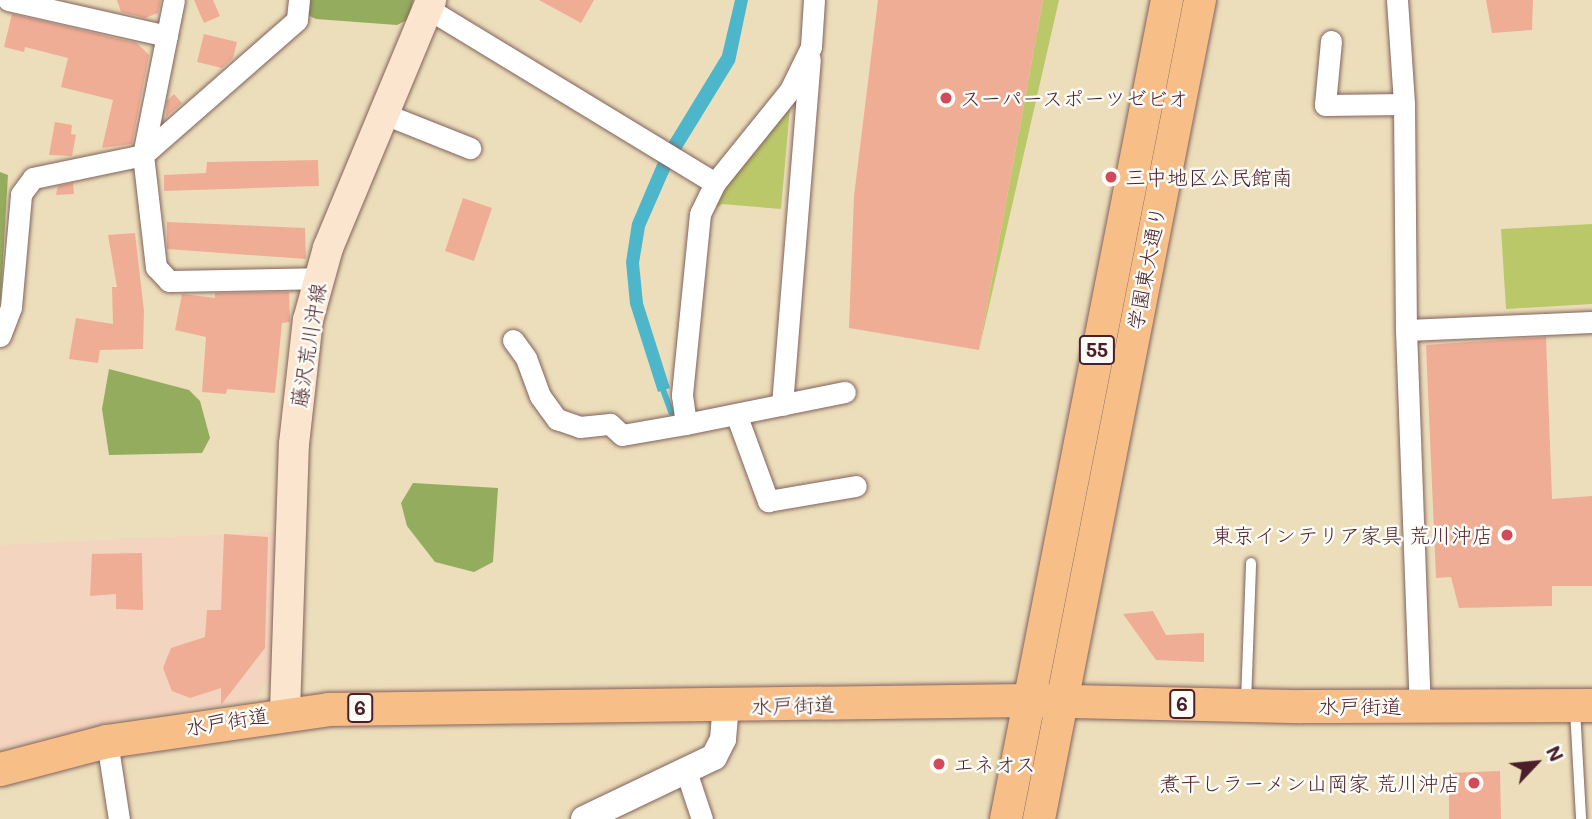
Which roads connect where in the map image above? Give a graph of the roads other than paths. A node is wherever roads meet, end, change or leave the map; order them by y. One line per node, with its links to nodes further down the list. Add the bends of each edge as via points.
1 (8, 0): 9 (street)
2 (174, 0): 10 (street)
3 (299, 0): 16 (street, via 297,20)
4 (814, 0): 12 (street)
5 (1167, 0): 29 (main road, 学園東大通り / 55)
6 (1200, 0): 30 (main road, 学園東大通り / 55)
7 (1397, 0): 13 (street)
8 (429, 4): 14 (main road, 藤沢荒川沖線); 17 (street)
9 (88, 9): 10 (street)
10 (167, 36): 16 (street)
11 (1331, 41): 13 (street, via 1325,105)
12 (811, 47): 17 (street, via 790,90); 24 (street)
13 (1404, 104): 20 (street)
14 (382, 113): 15 (street); 18 (main road, 藤沢荒川沖線)
15 (470, 148)
16 (143, 155): 18 (street, via 156,267 169,281); 21 (street, via 33,178 20,194 11,307)
17 (715, 183): 26 (street, via 700,214 693,269 682,395)
18 (318, 278): 35 (main road, 藤沢荒川沖線, via 301,365 294,444)
19 (1592, 323): 20 (street)
20 (1406, 330): 33 (street)
21 (0, 336)
22 (513, 340): 26 (street, via 526,358 540,396 557,419 580,428 610,424 622,435)
23 (845, 392): 24 (street)
24 (782, 405): 25 (street)
25 (736, 414): 26 (street); 27 (street, via 768,501)
26 (686, 424)
27 (856, 486)
28 (1251, 563): 31 (lane)
29 (1028, 700): 30 (highway, 水戸街道 / 6); 32 (highway, 水戸街道 / 6); 42 (main road, 学園東大通り)
30 (1063, 701): 31 (highway, 水戸街道 / 6); 43 (main road, 学園東大通り)
31 (1246, 705): 33 (highway, 水戸街道 / 6)
32 (726, 706): 35 (highway, 水戸街道 / 6, via 432,706); 38 (street, via 723,739 714,758)
33 (1420, 706): 34 (highway, 水戸街道 / 6)
34 (1583, 706): 44 (lane)
35 (285, 712): 36 (highway, 水戸街道 / 6)
36 (107, 741): 37 (highway, 水戸街道 / 6); 39 (street)
37 (0, 769)
38 (686, 771): 40 (street); 41 (street)
39 (120, 819)
40 (584, 819)
41 (702, 819)
42 (1006, 819)
43 (1039, 819)
44 (1581, 819)

